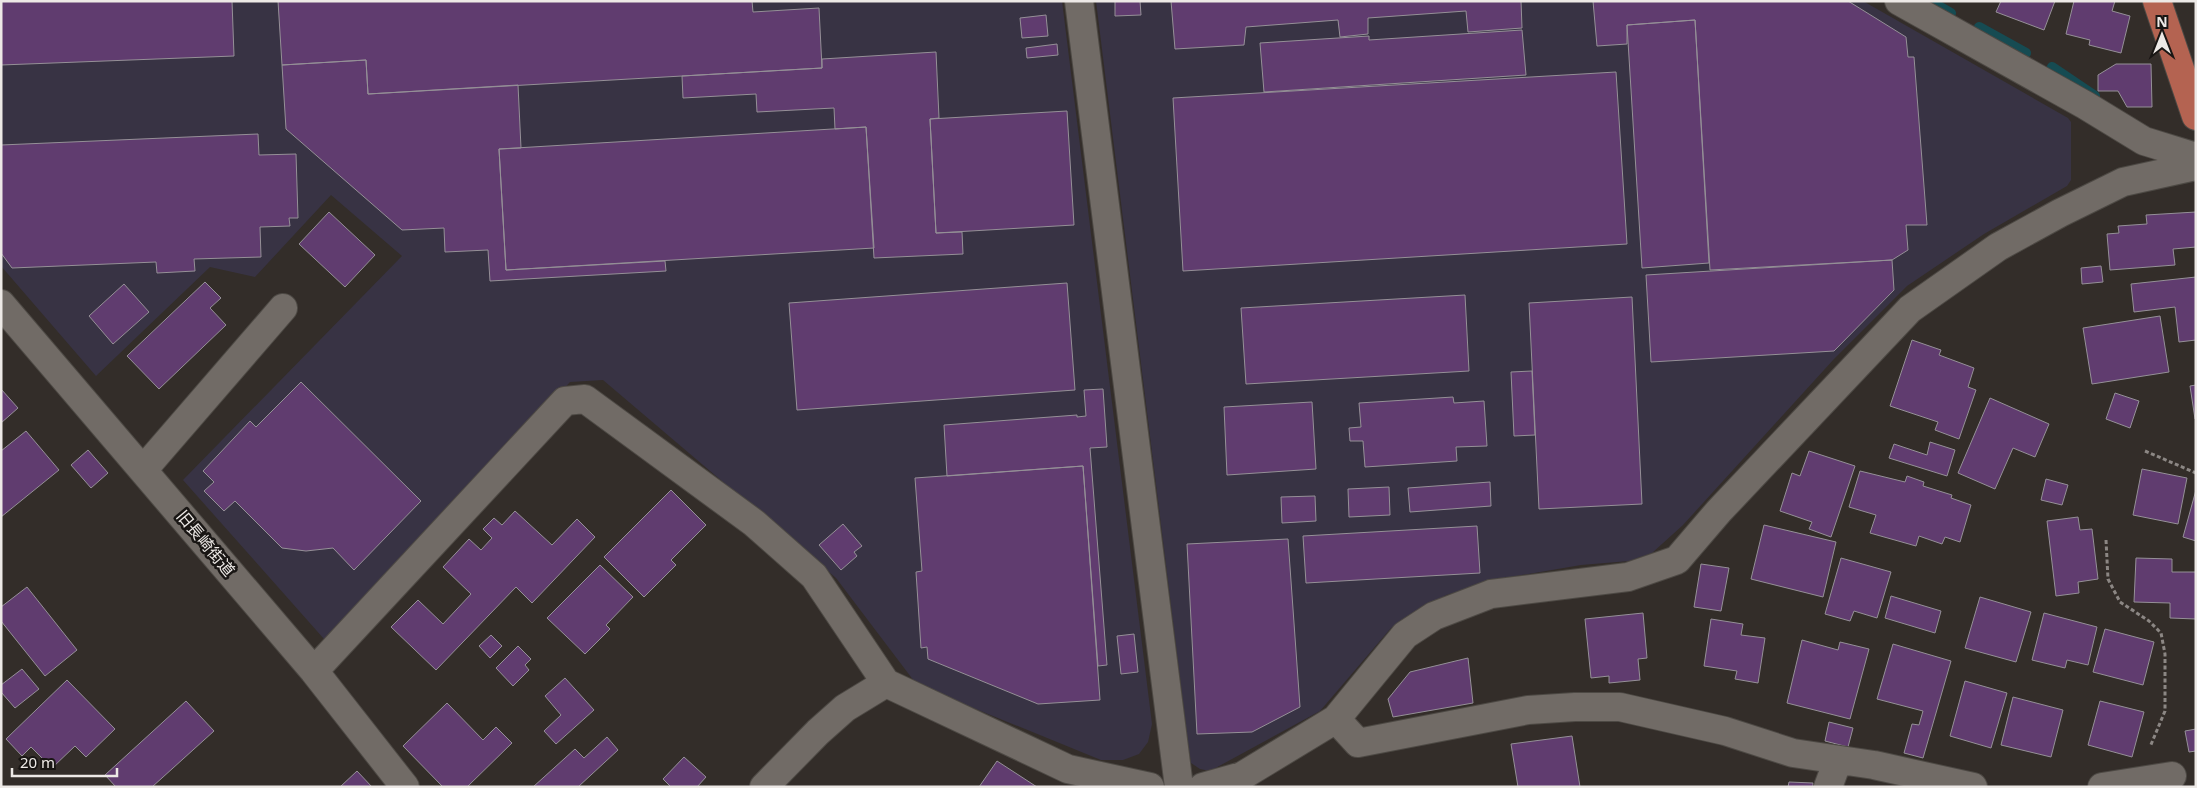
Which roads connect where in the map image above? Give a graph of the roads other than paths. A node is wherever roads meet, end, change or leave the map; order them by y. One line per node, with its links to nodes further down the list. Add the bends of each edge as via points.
1 (1079, 1): 18 (street)
2 (1899, 1): 5 (street, via 2144,141)
3 (2157, 1): 4 (main road)
4 (2196, 116)
5 (2196, 158)
6 (2196, 166): 12 (street, via 2123,182 2069,208 1998,247 1910,310 1677,560 1628,577 1491,594 1434,616 1405,634)
7 (283, 308): 9 (street)
8 (3, 311): 9 (street, 旧長崎街道)
9 (143, 470): 10 (street, 旧長崎街道)
10 (314, 671): 11 (street, via 566,401 585,399 754,523 814,576); 15 (street, 旧長崎街道)
11 (886, 683): 16 (street, via 845,708); 17 (street, via 1068,769)
12 (1336, 720): 13 (street, via 1358,743 1528,710 1620,707 1725,730 1793,753); 19 (street, via 1242,776)
13 (1838, 760): 20 (street); 21 (street)
14 (2172, 776): 22 (street)
15 (405, 787)
16 (764, 787)
17 (1150, 787)
18 (1179, 787)
19 (1203, 787)
20 (1828, 787)
21 (1973, 787)
22 (2102, 787)

